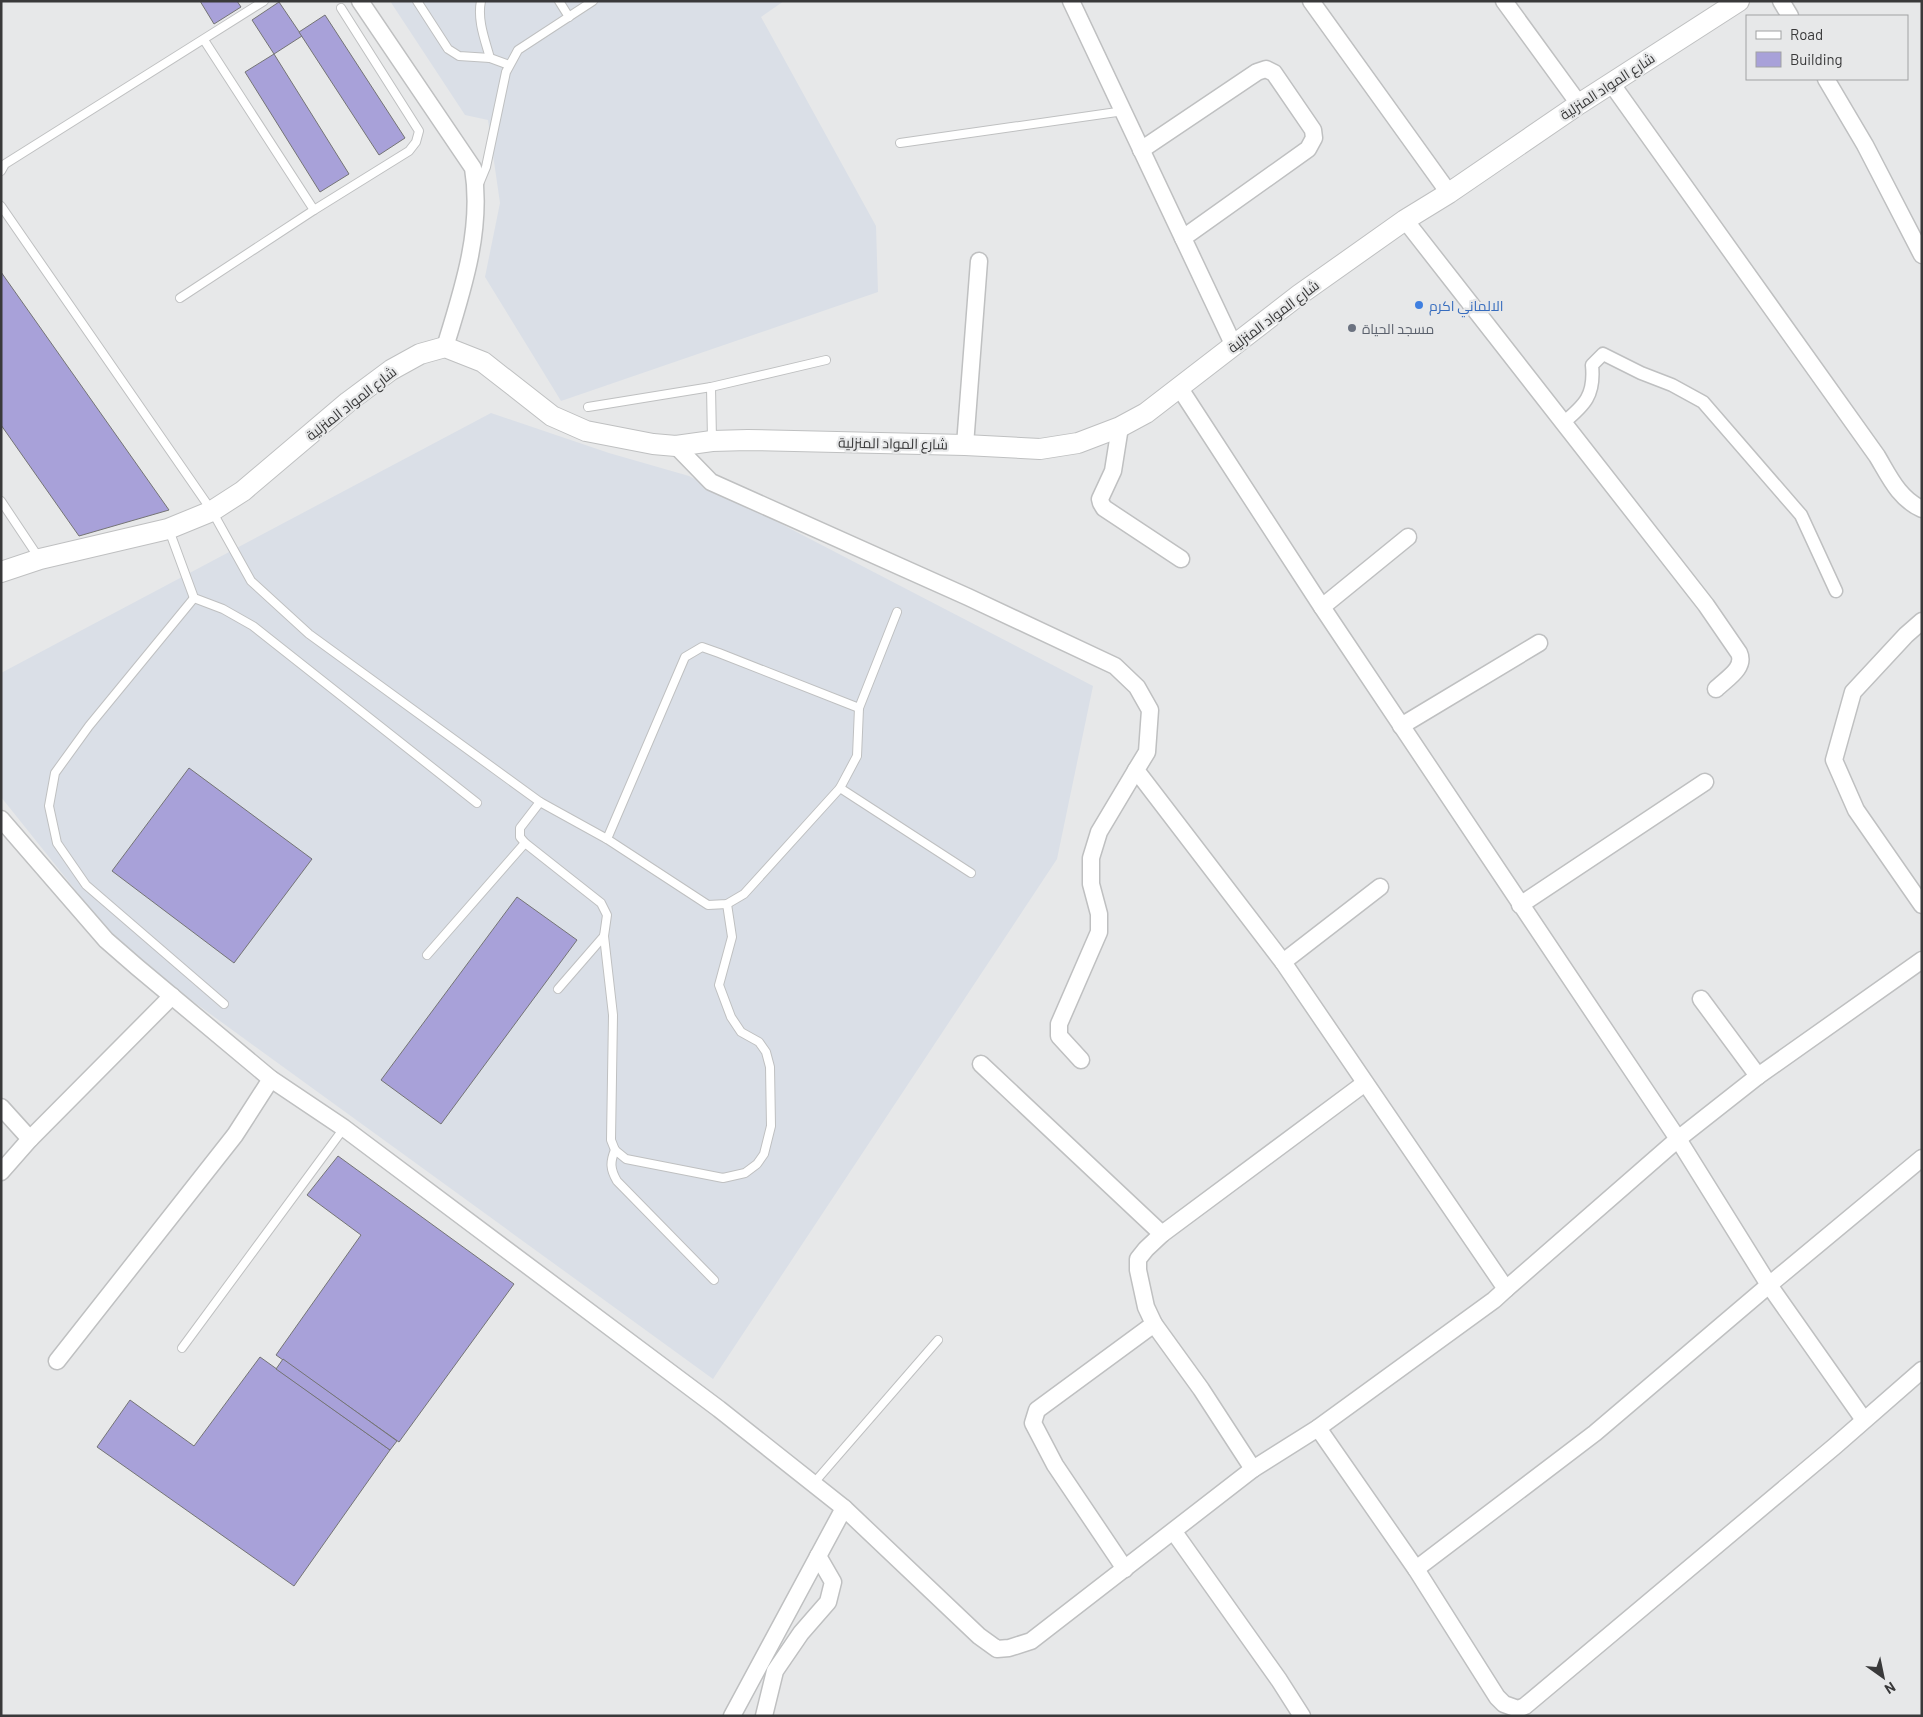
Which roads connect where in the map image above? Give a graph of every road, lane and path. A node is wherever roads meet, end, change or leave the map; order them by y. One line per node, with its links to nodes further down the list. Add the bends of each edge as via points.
1 (264, 1): 15 (lane)
2 (360, 1): 25 (street, via 473,168)
3 (417, 1): 16 (lane, via 448,49 459,56)
4 (481, 1): 16 (lane, via 482,30)
5 (559, 1): 14 (lane)
6 (594, 1): 14 (lane)
7 (1071, 1): 21 (street)
8 (1311, 1): 26 (street)
9 (1504, 1): 20 (street)
10 (1739, 1): 19 (street, شارع المواد المنزلية)
11 (1781, 1): 13 (street)
12 (341, 8): 28 (lane, via 419,131 409,151)
13 (1789, 15)
14 (569, 17): 17 (lane, via 518,50)
15 (204, 40): 24 (lane, via 5,164); 28 (lane)
16 (490, 58): 17 (lane)
17 (509, 65): 25 (lane, via 486,167)
18 (1827, 80): 31 (street, via 1865,145)
19 (1611, 83): 20 (street, شارع المواد المنزلية); 46 (street, via 1896,487 1906,500)
20 (1579, 104): 26 (street, شارع المواد المنزلية)
21 (1124, 111): 22 (lane); 23 (street)
22 (900, 144)
23 (1140, 150): 30 (street); 30 (street, via 1266,69 1274,73 1313,130 1314,138 1308,149)
24 (1, 171)
25 (476, 190): 35 (street, via 474,233)
26 (1449, 193): 29 (street, شارع المواد المنزلية)
27 (1, 206): 47 (lane)
28 (314, 210): 33 (lane)
29 (1404, 220): 34 (street, شارع المواد المنزلية); 40 (street)
30 (1183, 238): 34 (street)
31 (1922, 255)
32 (979, 261): 43 (street)
33 (180, 298)
34 (1234, 346): 38 (street, شارع المواد المنزلية)
35 (445, 347): 44 (street, شارع المواد المنزلية, via 483,362 552,416 586,431); 47 (street, شارع المواد المنزلية, via 420,354 391,370 243,491)
36 (826, 360): 37 (lane)
37 (711, 387): 39 (lane); 42 (lane)
38 (1179, 387): 41 (street, شارع المواد المنزلية); 55 (street)
39 (588, 407)
40 (1563, 423): 53 (street, via 1589,397 1592,365 1603,354 1703,402 1801,515); 59 (street, via 1706,605 1739,653 1742,659 1740,666)
41 (1120, 427): 43 (street, شارع المواد المنزلية, via 1078,443 1040,449); 51 (street, via 1113,471 1100,499 1101,504)
42 (712, 441): 43 (street, شارع المواد المنزلية); 44 (street, شارع المواد المنزلية)
43 (965, 445)
44 (676, 446): 62 (street, via 710,482 1115,666 1137,687 1150,710 1147,752)
45 (1, 501): 50 (lane)
46 (1922, 509)
47 (212, 512): 48 (street, شارع المواد المنزلية); 66 (lane, via 251,581 310,634)
48 (168, 529): 50 (street, شارع المواد المنزلية); 54 (lane)
49 (1408, 537): 55 (street)
50 (40, 559): 52 (street, شارع المواد المنزلية)
51 (1181, 559)
52 (1, 572)
53 (1836, 591)
54 (194, 598): 65 (lane, via 254,626); 82 (lane, via 89,726 56,773 49,806 58,843 86,885)
55 (1322, 607): 61 (street)
56 (897, 612): 60 (lane)
57 (1922, 620): 74 (street, via 1853,692 1834,760 1856,810)
58 (1539, 643): 61 (street)
59 (1716, 689)
60 (860, 708): 64 (lane, via 858,756); 68 (lane, via 702,647 685,657)
61 (1401, 726): 73 (street)
62 (1136, 770): 78 (street); 83 (street, via 1099,832 1091,858 1099,932 1059,1024 1059,1036)
63 (1705, 782): 73 (street)
64 (840, 788): 70 (lane); 72 (lane, via 744,894)
65 (477, 802)
66 (540, 802): 68 (lane); 69 (lane, via 520,828 520,837)
67 (1, 819): 80 (street, via 106,940)
68 (606, 839): 72 (lane, via 708,905)
69 (525, 843): 75 (lane, via 601,904 607,915); 76 (lane)
70 (971, 873)
71 (1380, 887): 78 (street)
72 (727, 904): 92 (lane, via 732,937 719,985 731,1017 741,1032 759,1042 770,1066 771,1126 764,1154 745,1173 723,1178 626,1159)
73 (1520, 904): 91 (street)
74 (1922, 905)
75 (604, 936): 79 (lane); 92 (lane, via 613,1015 612,1140)
76 (427, 955)
77 (1922, 960): 85 (street)
78 (1283, 962): 87 (street)
79 (558, 989)
80 (172, 996): 86 (street); 90 (street)
81 (1701, 999): 85 (street)
82 (224, 1004)
83 (1081, 1060)
84 (980, 1064): 95 (street)
85 (1758, 1076): 91 (street)
86 (272, 1078): 89 (street); 102 (street, via 234,1134)
87 (1365, 1083): 95 (street); 98 (street)
88 (1, 1107): 90 (street)
89 (344, 1128): 101 (lane); 107 (street, via 711,1403)
90 (30, 1139): 94 (street)
91 (1678, 1139): 97 (street); 98 (street)
92 (615, 1150): 96 (lane, via 611,1172 616,1181)
93 (1922, 1158): 97 (street)
94 (1, 1172)
95 (1162, 1234): 99 (street, via 1138,1259 1146,1307)
96 (714, 1280)
97 (1769, 1285): 104 (street); 112 (street, via 1594,1433)
98 (1506, 1289): 105 (street)
99 (1154, 1324): 106 (street); 111 (street, via 1037,1410 1033,1423 1055,1465)
100 (938, 1340): 107 (lane)
101 (182, 1348)
102 (57, 1361)
103 (1922, 1370): 104 (street)
104 (1864, 1420): 112 (street, via 1518,1709 1504,1704 1497,1697)
105 (1318, 1428): 106 (street); 112 (street)
106 (1253, 1469): 109 (street)
107 (813, 1484): 108 (street)
108 (844, 1508): 110 (street); 111 (street, via 997,1649 1031,1641)
109 (1174, 1532): 111 (street); 115 (street)
110 (818, 1556): 113 (street); 114 (street, via 833,1582 828,1602 774,1671)
111 (1125, 1569)
112 (1416, 1569)
113 (732, 1716)
114 (764, 1716)
115 (1302, 1716)

